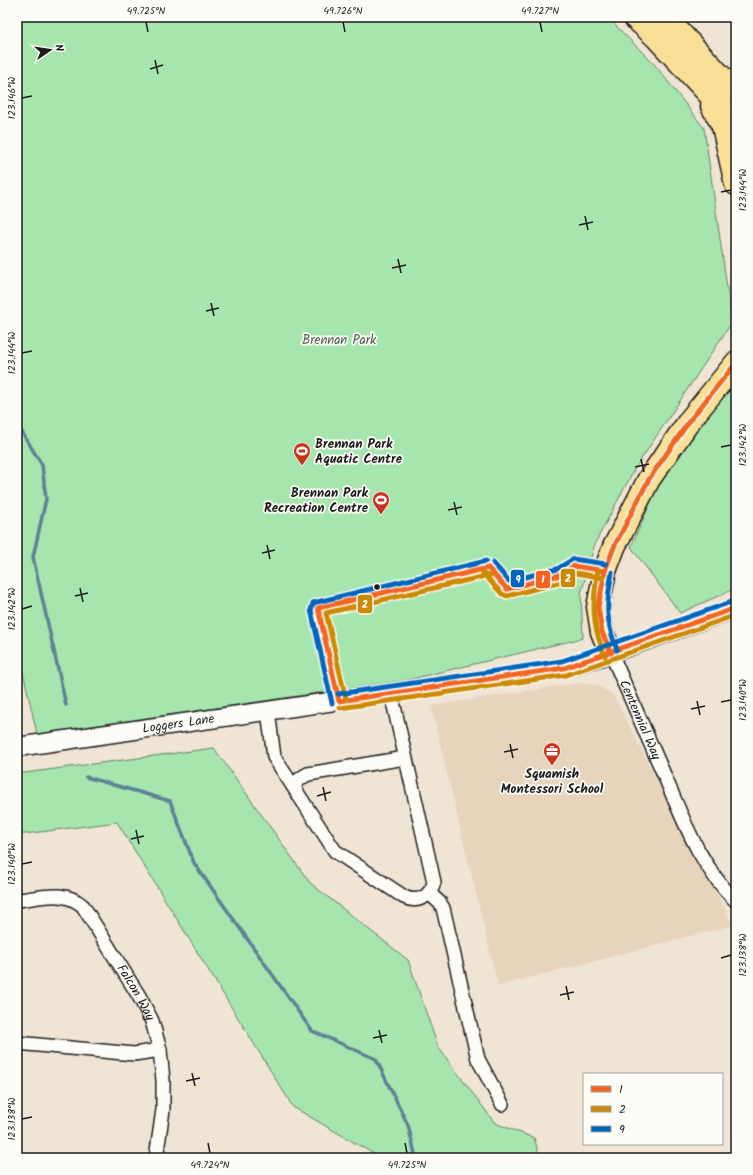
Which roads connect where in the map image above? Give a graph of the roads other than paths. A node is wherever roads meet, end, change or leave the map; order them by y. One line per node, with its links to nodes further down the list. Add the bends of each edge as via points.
1 (634, 17): 3 (highway, via 655,36)
2 (665, 17): 4 (highway)
3 (703, 89): 5 (highway); 6 (highway, via 722,126)
4 (736, 92)
5 (736, 123)
6 (736, 184)
7 (736, 363): 9 (highway, via 690,420 649,479 614,547 605,571 598,607 602,632)
8 (736, 608): 9 (street)
9 (611, 653): 10 (street, Loggers Lane, via 564,668); 17 (street, Centennial Way, via 688,831 708,868)
10 (391, 693): 11 (street, Loggers Lane); 13 (street)
11 (268, 711): 12 (street, Loggers Lane); 14 (street, via 274,757)
12 (17, 747)
13 (405, 758): 14 (street, via 308,774); 15 (street, via 434,882)
14 (293, 786): 15 (street, via 339,855 409,900 416,900)
15 (429, 893): 20 (street, via 443,908 478,1059)
16 (17, 900): 19 (street, Falcon Way, via 59,895 69,896 83,906 146,1007)
17 (736, 901)
18 (17, 1043): 19 (street, via 134,1054)
19 (160, 1050): 21 (street, Falcon Way, via 164,1092)
20 (502, 1104)
21 (156, 1158)

